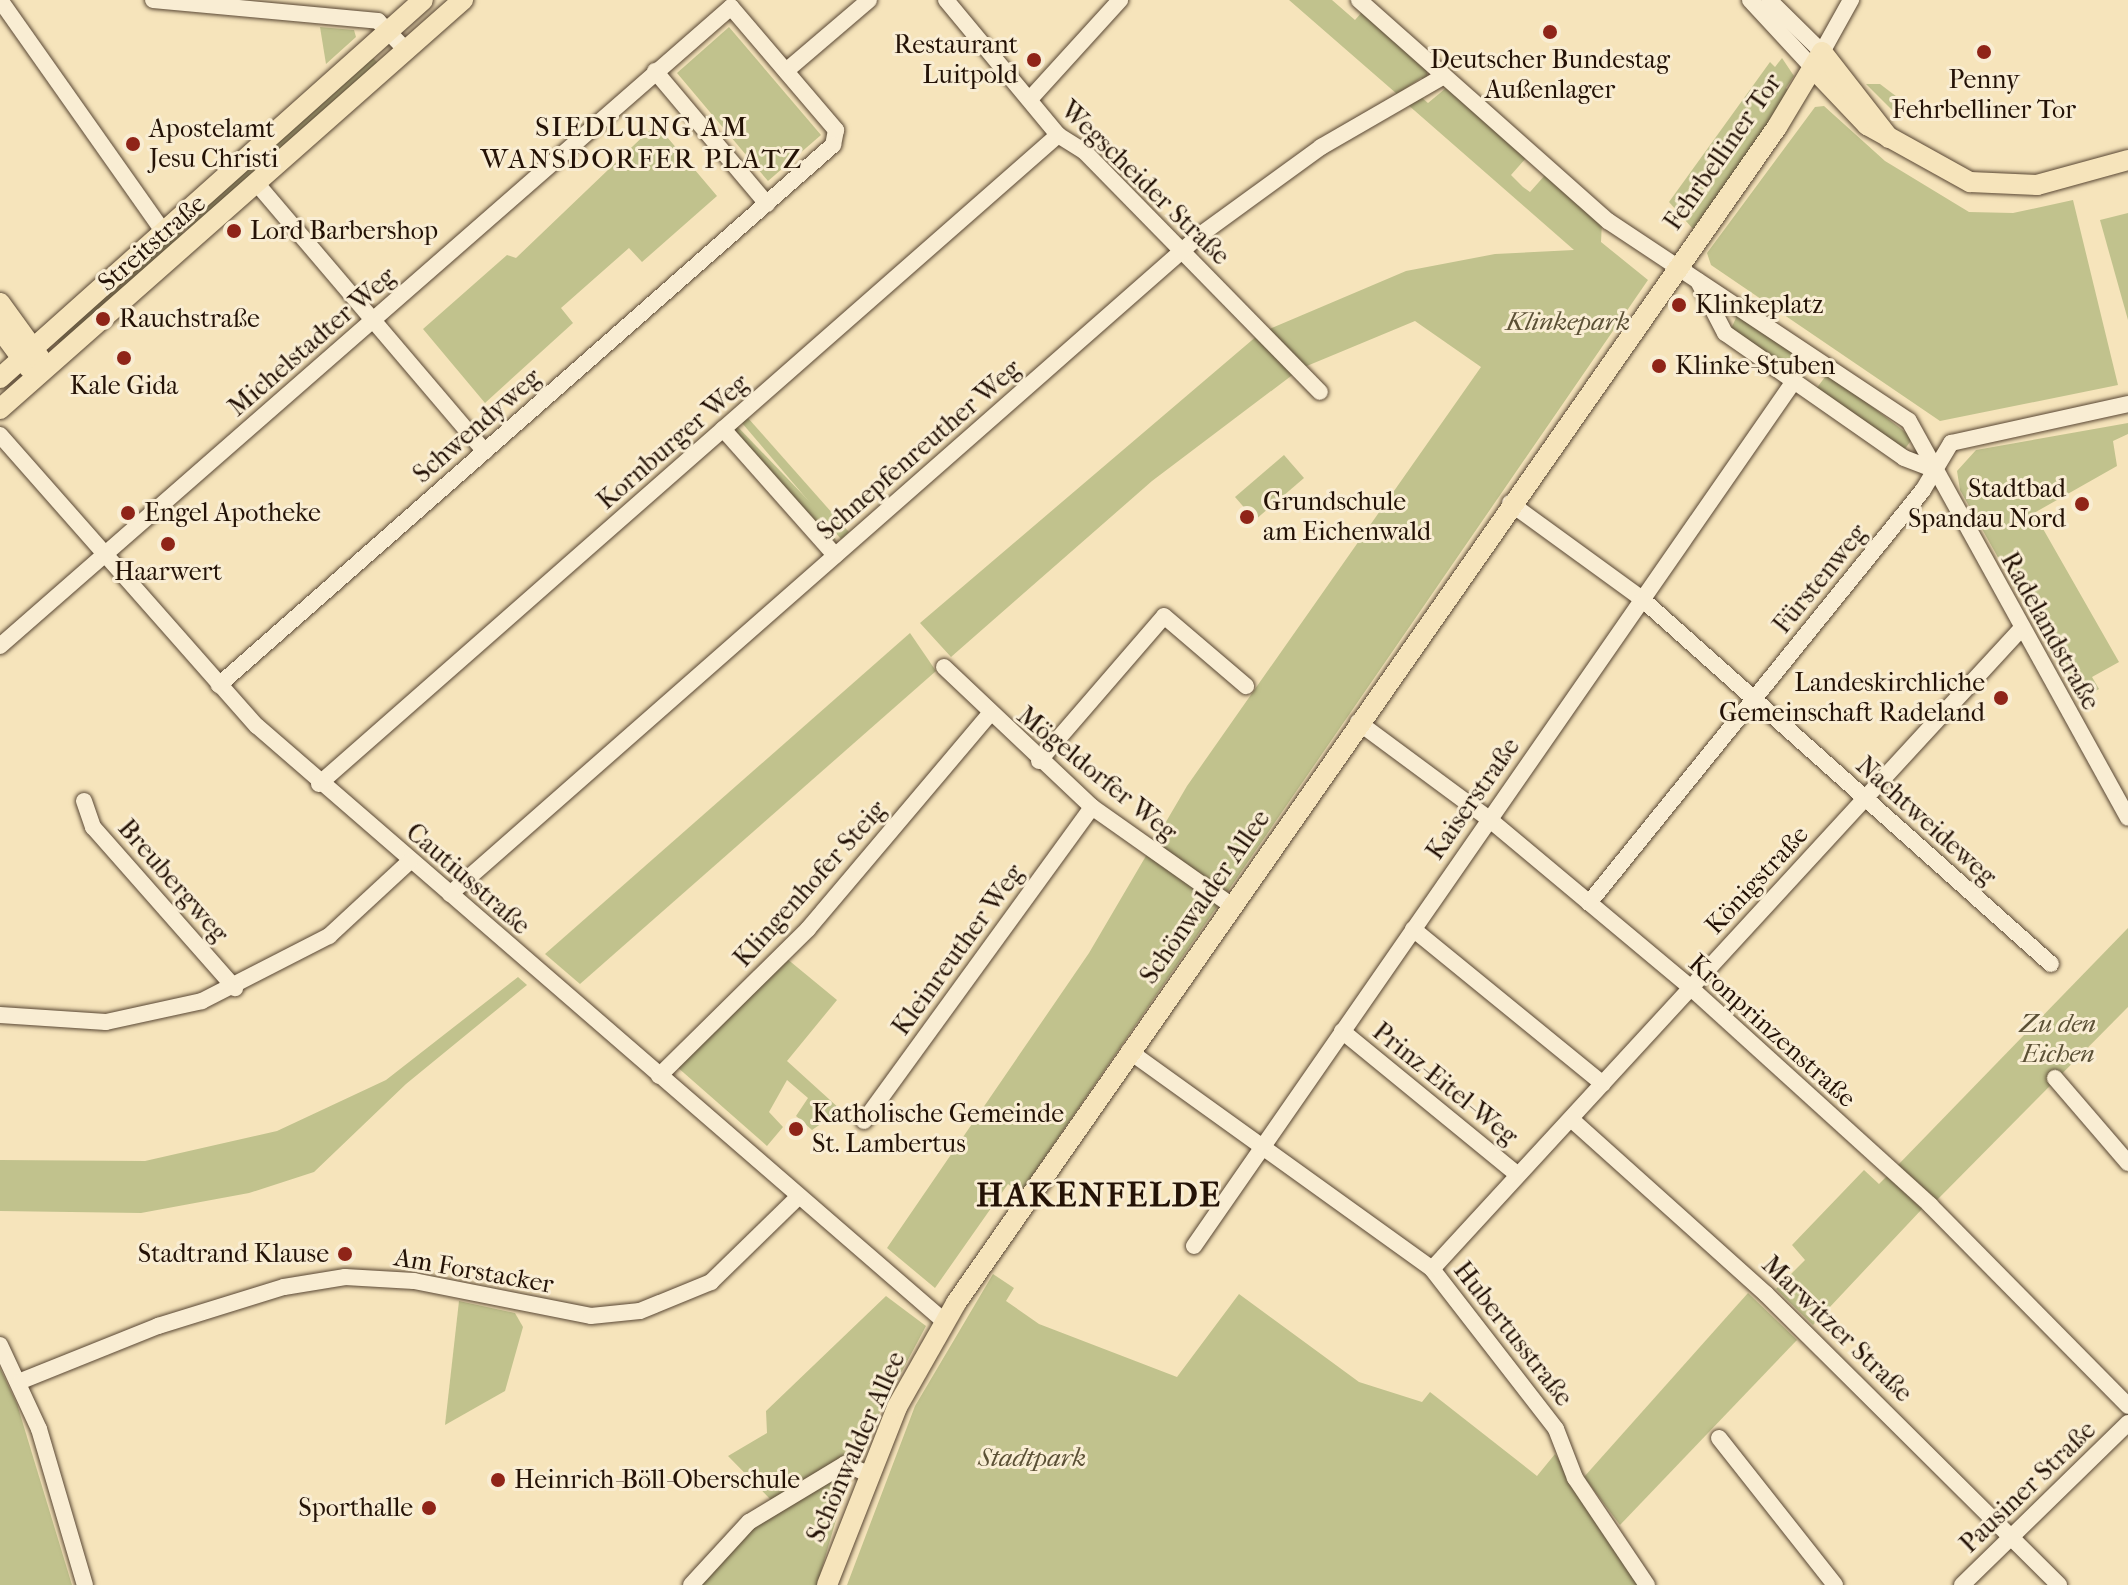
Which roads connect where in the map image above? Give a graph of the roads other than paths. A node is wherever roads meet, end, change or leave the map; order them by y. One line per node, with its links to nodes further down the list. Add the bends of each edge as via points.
1 (0, 0): 25 (street)
2 (153, 0): 12 (street)
3 (423, 0): 14 (main road, Streitstraße)
4 (463, 0): 15 (main road, Streitstraße)
5 (869, 0): 18 (street)
6 (946, 0): 20 (street, Wegscheider Straße)
7 (1120, 0): 20 (street)
8 (1359, 0): 19 (street, Radelandstraße)
9 (1750, 0): 16 (street)
10 (1769, 0): 16 (street)
11 (1851, 0): 16 (street)
12 (190, 2): 14 (street, via 378,21)
13 (728, 3): 17 (street, Michelstadter Weg); 18 (street)
14 (388, 31): 15 (street); 25 (main road, Streitstraße)
15 (407, 51): 23 (main road, Streitstraße)
16 (1817, 60): 22 (main road, via 1842,104 1949,175 1992,186 2037,185); 27 (main road, Fehrbelliner Tor)
17 (655, 71): 24 (street); 30 (street, Michelstadter Weg)
18 (786, 71): 24 (street, Schwendyweg, via 838,137)
19 (1444, 76): 26 (street, Schnepfenreuther Weg, via 1274,178); 27 (street, Radelandstraße, via 1608,221)
20 (1030, 99): 21 (street, Wegscheider Straße)
21 (1058, 135): 26 (street, Wegscheider Straße, via 1084,151); 39 (street, Kornburger Weg)
22 (2128, 160)
23 (258, 185): 30 (street); 33 (main road, Streitstraße)
24 (767, 204): 41 (street, Schwendyweg)
25 (163, 231): 32 (main road, Streitstraße)
26 (1181, 251): 36 (street, Wegscheider Straße); 45 (street, Schnepfenreuther Weg)
27 (1675, 266): 28 (street, Radelandstraße); 43 (main road, Schönwalder Allee)
28 (1698, 281): 35 (street, via 1725,333); 42 (street, Radelandstraße, via 1909,421)
29 (0, 303): 32 (main road)
30 (374, 320): 41 (street); 44 (street, Michelstadter Weg)
31 (0, 329): 32 (main road)
32 (27, 354): 33 (main road); 34 (main road, Streitstraße)
33 (43, 372): 38 (main road, Streitstraße)
34 (0, 378)
35 (1794, 381): 42 (street, via 1904,458); 46 (street, Kaiserstraße)
36 (1320, 392)
37 (2128, 404): 42 (street, via 1951,443)
38 (0, 409)
39 (723, 429): 45 (street); 56 (street, Kornburger Weg)
40 (0, 435): 44 (street, Cautiusstraße)
41 (485, 452): 50 (street, Schwendyweg)
42 (1930, 468): 47 (street, Radelandstraße); 52 (street, Fürstenweg, via 1923,490)
43 (1510, 503): 46 (street, Nachtweideweg); 54 (main road, Schönwalder Allee)
44 (104, 554): 48 (street, Michelstadter Weg); 50 (street, Cautiusstraße)
45 (835, 555): 63 (street, Schnepfenreuther Weg)
46 (1642, 599): 52 (street, Nachtweideweg); 61 (street, Kaiserstraße)
47 (2021, 629): 57 (street, Königstraße); 60 (street, Radelandstraße)
48 (0, 646)
49 (944, 667): 53 (street, Mögeldorfer Weg)
50 (219, 685): 56 (street, Cautiusstraße)
51 (1246, 686): 55 (street, via 1164,616)
52 (1755, 700): 57 (street, Nachtweideweg); 64 (street, Fürstenweg)
53 (988, 716): 55 (street, Mögeldorfer Weg); 73 (street, Klingenhofer Steig, via 808,929)
54 (1358, 722): 61 (street, Kronprinzenstraße); 65 (main road, Schönwalder Allee)
55 (1039, 761): 59 (street, Mögeldorfer Weg)
56 (319, 784): 62 (street, Cautiusstraße)
57 (1865, 798): 67 (street, Nachtweideweg); 69 (street, Königstraße)
58 (84, 801): 68 (street, Breubergweg, via 93,827)
59 (1092, 807): 65 (street, Mögeldorfer Weg); 77 (street, Kleinreuther Weg)
60 (2128, 818)
61 (1489, 819): 64 (street, Kronprinzenstraße); 66 (street, Kaiserstraße)
62 (410, 861): 63 (street, Cautiusstraße); 68 (street, via 329,936)
63 (450, 894): 73 (street, Cautiusstraße)
64 (1589, 903): 69 (street, Kronprinzenstraße)
65 (1231, 905): 72 (main road, Schönwalder Allee)
66 (1413, 929): 71 (street, Kaiserstraße); 75 (street)
67 (2051, 964)
68 (235, 988): 70 (street, via 106,1022)
69 (1691, 988): 75 (street, Königstraße); 87 (street, Kronprinzenstraße, via 1930,1205)
70 (0, 1015)
71 (1342, 1031): 78 (street, Kaiserstraße); 80 (street, Prinz-Eitel-Weg)
72 (1129, 1051): 78 (street, Hubertusstraße); 84 (main road, Schönwalder Allee)
73 (659, 1076): 81 (street, Cautiusstraße)
74 (2055, 1078): 79 (street)
75 (1603, 1084): 76 (street, Königstraße)
76 (1571, 1119): 80 (street, Königstraße); 91 (street, Marwitzer Straße, via 1766,1294)
77 (864, 1121)
78 (1261, 1148): 82 (street, Kaiserstraße); 83 (street, Hubertusstraße)
79 (2128, 1163)
80 (1518, 1175): 83 (street, Königstraße)
81 (798, 1197): 84 (street, Cautiusstraße); 86 (street, Am Forstacker, via 721,1274 640,1311 591,1316 414,1281 345,1277 182,1318)
82 (1194, 1246)
83 (1432, 1269): 95 (street, Hubertusstraße, via 1556,1429 1575,1478)
84 (944, 1321): 90 (main road, Schönwalder Allee)
85 (0, 1345): 86 (street)
86 (21, 1381): 92 (street)
87 (2128, 1406)
88 (2128, 1423): 91 (street, Pausiner Straße)
89 (1719, 1438): 96 (street)
90 (868, 1474): 93 (street, via 845,1464 749,1522); 94 (main road, Schönwalder Allee)
91 (2014, 1534): 97 (street, Pausiner Straße); 98 (street, Marwitzer Straße)
92 (85, 1585)
93 (691, 1585)
94 (827, 1585)
95 (1647, 1585)
96 (1835, 1585)
97 (1962, 1585)
98 (2059, 1585)

